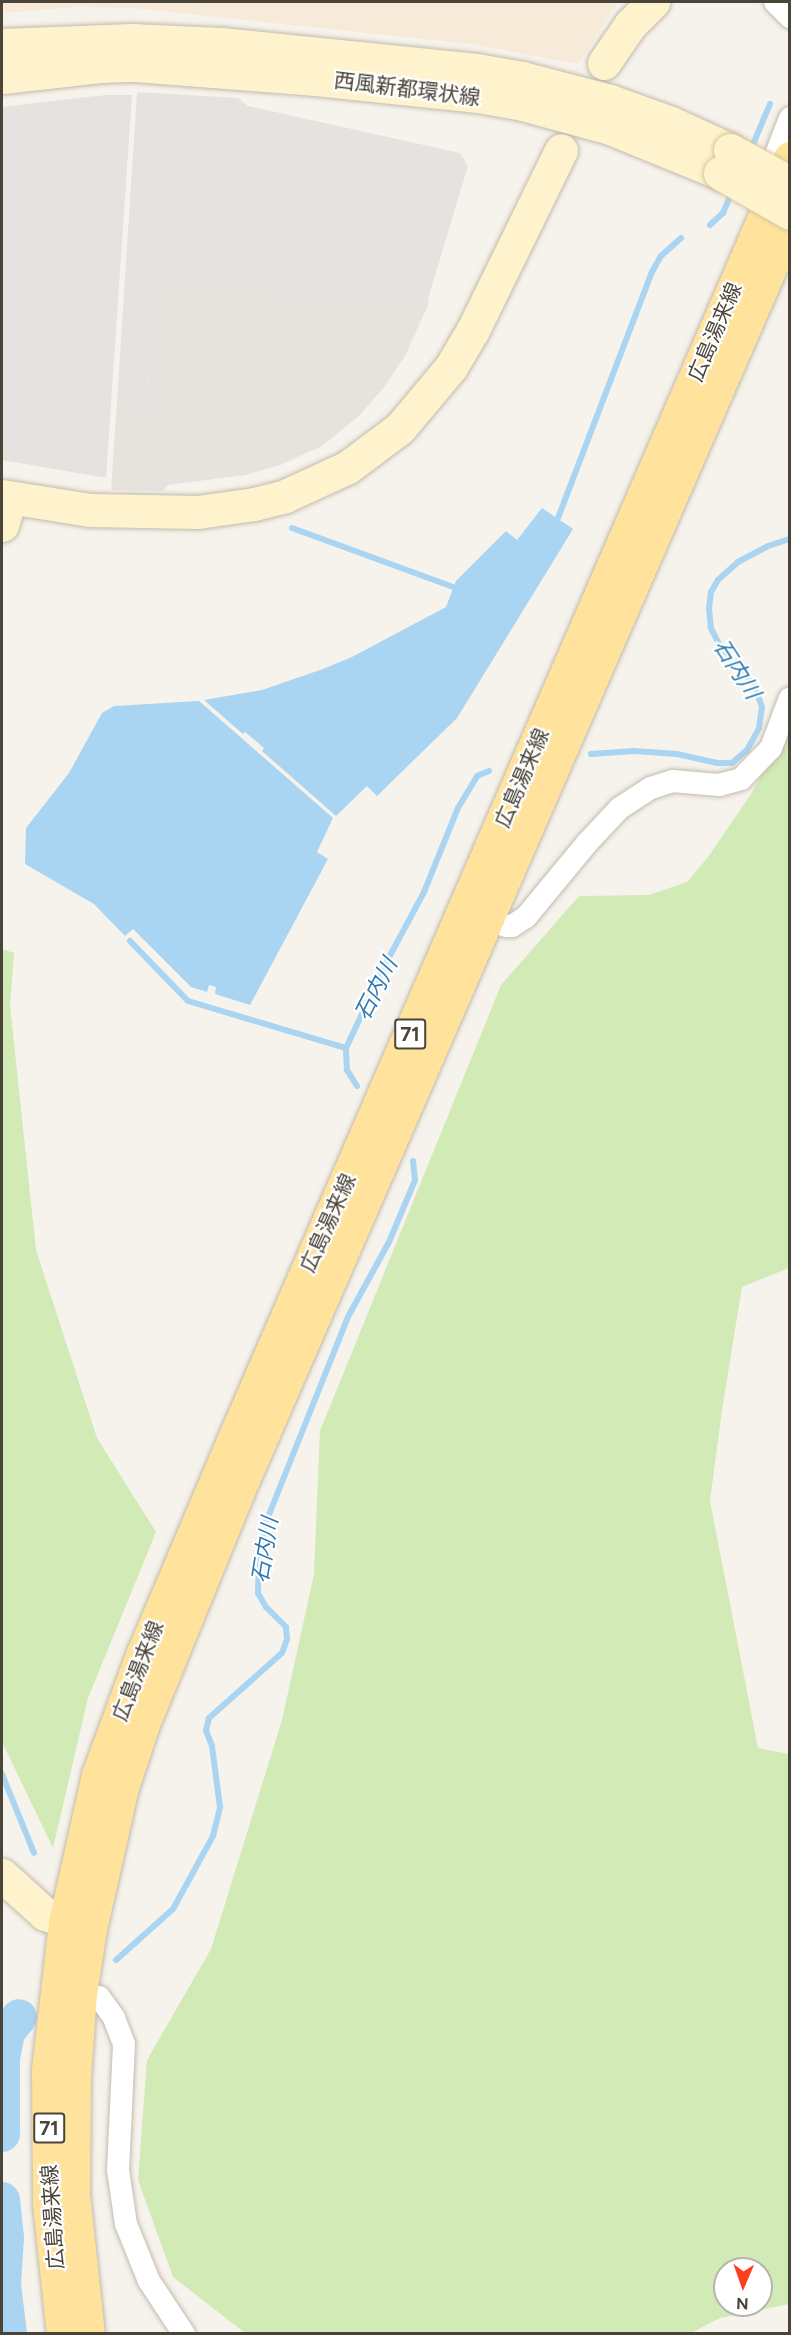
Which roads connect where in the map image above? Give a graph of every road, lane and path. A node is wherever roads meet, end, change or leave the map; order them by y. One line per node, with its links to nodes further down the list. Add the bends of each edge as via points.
1 (653, 2): 7 (street, via 630,25)
2 (775, 2): 3 (street)
3 (789, 17)
4 (2, 31): 5 (street, via 127,26)
5 (221, 44): 6 (street, 西風新都環状線, via 122,40); 12 (street, 西風新都環状線, via 432,64 522,78 610,101 671,123)
6 (2, 45)
7 (604, 63)
8 (2, 78): 12 (street, 西風新都環状線, via 135,65 316,78 478,96 523,104)
9 (789, 118): 16 (street, via 756,205)
10 (561, 150): 17 (street, via 451,367 400,428 348,467 285,496 198,512)
11 (789, 158): 16 (main road, 広島湯来線 / 71)
12 (725, 162): 13 (street, 西風新都環状線, bridge); 14 (street, 西風新都環状線, bridge)
13 (789, 183)
14 (789, 213)
15 (789, 222): 19 (main road, 広島湯来線 / 71)
16 (734, 288): 19 (main road, 広島湯来線 / 71)
17 (4, 507)
18 (789, 698): 19 (street, via 771,748 741,779 719,785 672,782 651,788 620,808 526,917 512,926)
19 (475, 915): 21 (main road, 広島湯来線 / 71, via 143,1724)
20 (2, 1875): 21 (street, via 45,1914)
21 (77, 1926): 22 (main road, 広島湯来線 / 71)
22 (69, 1991): 23 (main road, 広島湯来線 / 71, via 48,2070 50,2204); 24 (main road, 広島湯来線 / 71, via 74,2078 73,2193); 25 (street, via 99,1997 114,2018 124,2044 118,2170 126,2224 149,2281)
23 (63, 2334)
24 (88, 2334)
25 (184, 2334)

